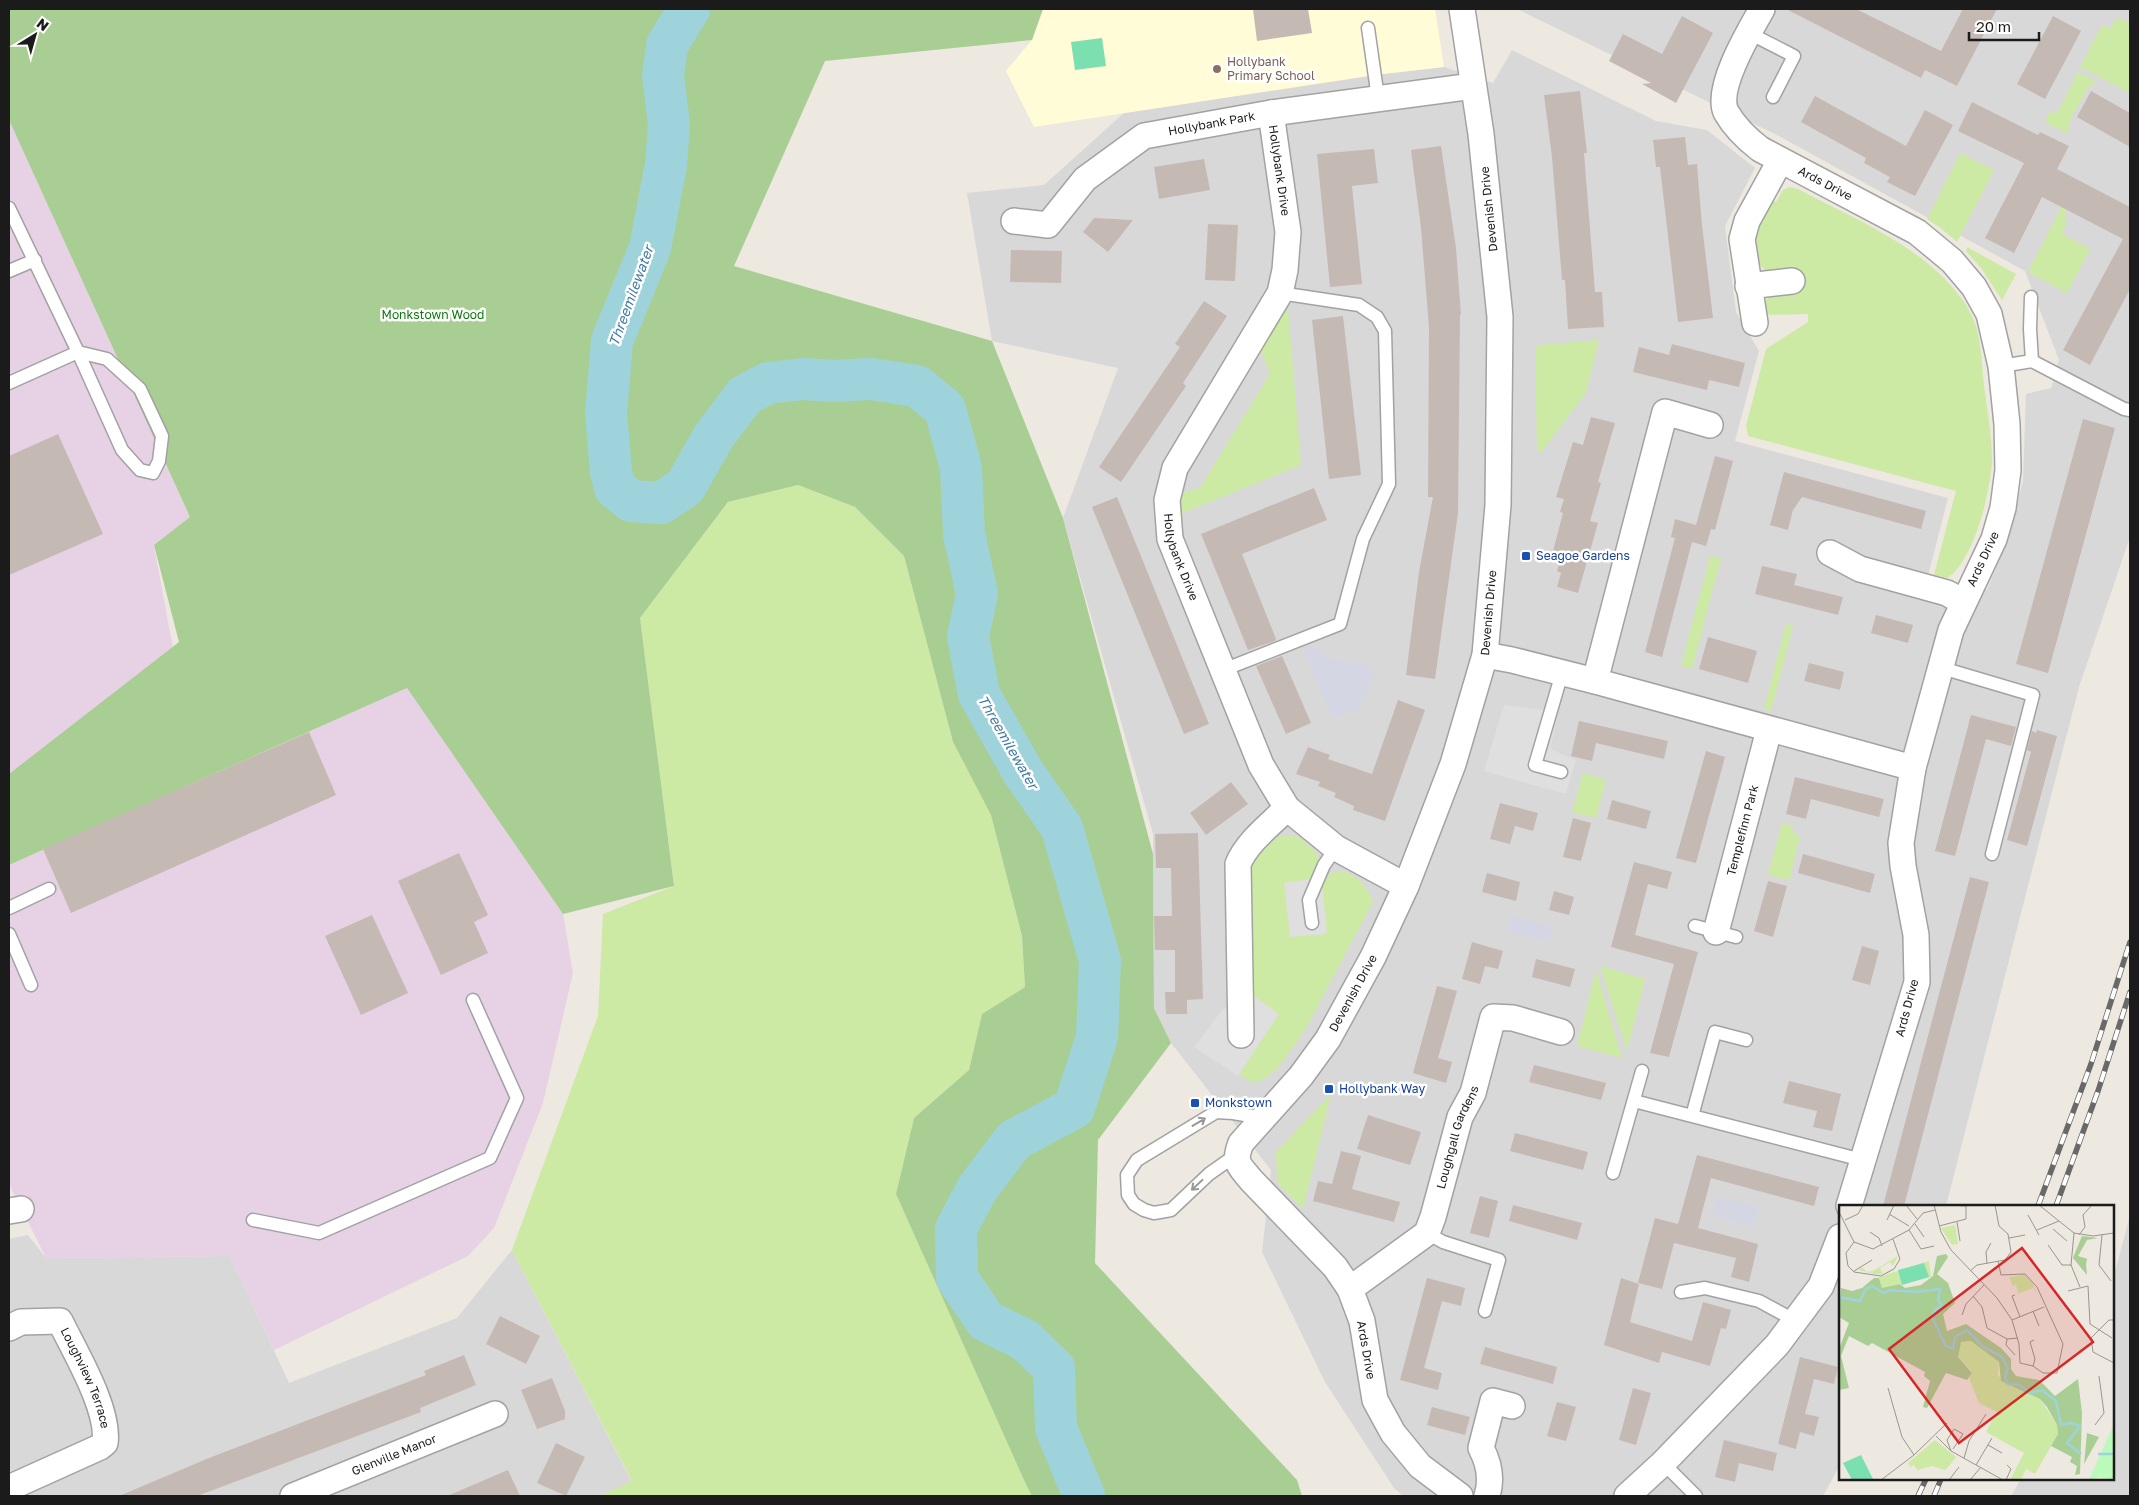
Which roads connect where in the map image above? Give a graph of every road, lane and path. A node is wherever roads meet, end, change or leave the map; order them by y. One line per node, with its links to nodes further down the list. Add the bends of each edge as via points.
1 (1462, 9): 5 (street, Devenish Drive)
2 (1762, 9): 4 (street, Ards Drive)
3 (1368, 28): 7 (lane)
4 (1749, 33): 6 (lane, via 1794,56); 9 (street, Ards Drive, via 1724,89 1726,111 1746,139)
5 (1473, 86): 7 (street, Hollybank Park); 27 (street, Devenish Drive, via 1500,317 1498,505)
6 (1773, 97)
7 (1378, 98): 8 (street, Hollybank Park)
8 (1271, 113): 11 (street, Hollybank Park, via 1144,136 1085,179 1048,225); 16 (street, Hollybank Drive, via 1288,232)
9 (1780, 161): 15 (street, via 1744,231 1742,239); 21 (street, Ards Drive, via 1917,232 1952,261 1974,287 1989,314)
10 (9, 208): 12 (lane)
11 (1014, 221)
12 (35, 260): 13 (lane); 19 (lane)
13 (9, 271)
14 (1792, 281): 15 (street)
15 (1748, 286): 18 (street)
16 (1280, 293): 29 (street, Hollybank Drive, via 1175,468 1167,500 1170,539); 29 (lane, via 1359,305 1376,317 1385,331 1389,484 1363,539 1340,624)
17 (2031, 297): 20 (lane)
18 (1755, 323)
19 (78, 352): 19 (lane, via 107,359 140,390 162,436 159,460 153,473 140,470 122,450); 22 (lane)
20 (2032, 361): 21 (lane); 23 (lane)
21 (2001, 366): 26 (street, Ards Drive, via 2008,470 2003,508 1994,539)
22 (9, 383)
23 (2130, 410)
24 (1710, 425): 31 (street, via 1665,412)
25 (1830, 553): 26 (street, via 1860,569 1948,593)
26 (1963, 602): 28 (street, Ards Drive, via 1951,630)
27 (1485, 655): 30 (street); 38 (street, Devenish Drive, via 1453,764)
28 (1942, 668): 33 (street, Ards Drive); 37 (lane, via 2033,695)
29 (1223, 670): 35 (street, Hollybank Drive, via 1261,765)
30 (1562, 673): 31 (street); 34 (lane, via 1535,764)
31 (1595, 681): 32 (street)
32 (1768, 730): 33 (street); 42 (street, Templefinn Park)
33 (1913, 768): 54 (street, Ards Drive, via 1902,843 1916,935 1917,982)
34 (1561, 772)
35 (1286, 808): 36 (street, Hollybank Drive); 47 (street, via 1252,842 1238,864)
36 (1336, 848): 38 (street, Hollybank Drive); 41 (lane, via 1324,865 1309,900)
37 (1992, 854)
38 (1406, 886): 52 (street, Devenish Drive, via 1373,957 1328,1039 1301,1076)
39 (49, 889): 40 (lane)
40 (9, 908)
41 (1312, 923)
42 (1716, 931)
43 (9, 934): 44 (lane)
44 (31, 985)
45 (473, 1000): 57 (lane, via 517,1098 490,1158 319,1233)
46 (1562, 1032): 58 (street, Loughgall Gardens, via 1513,1018 1493,1017 1473,1093 1460,1117)
47 (1241, 1035)
48 (1746, 1040): 51 (lane, via 1715,1032)
49 (1642, 1071): 50 (lane)
50 (1634, 1101): 51 (lane); 55 (lane)
51 (1692, 1116): 54 (lane)
52 (1263, 1118): 53 (street, Devenish Drive, via 1240,1143); 53 (lane, one-way to 52, via 1209,1174 1171,1210 1154,1213 1144,1210 1134,1204 1128,1194 1127,1175 1137,1160 1216,1112)
53 (1236, 1155): 61 (street, Ards Drive, via 1239,1165 1251,1180 1335,1267)
54 (1862, 1160): 56 (street, Ards Drive)
55 (1613, 1173)
56 (1849, 1205)
57 (253, 1220)
58 (1427, 1233): 61 (street); 63 (lane, via 1443,1242 1499,1260)
59 (1839, 1243): 60 (street)
60 (1835, 1268): 64 (street)
61 (1350, 1288): 71 (street, Ards Drive, via 1362,1321 1375,1400 1393,1433 1420,1466)
62 (1681, 1292): 64 (lane, via 1705,1288 1760,1301)
63 (1485, 1311)
64 (1796, 1320): 68 (street, via 1778,1345)
65 (9, 1328): 69 (street, Loughview Terrace, via 21,1322 60,1320 95,1393 107,1432 105,1443 100,1447)
66 (1512, 1406): 72 (street, via 1493,1402 1481,1448 1490,1477)
67 (495, 1414): 70 (street, Glenville Manor)
68 (1663, 1463): 73 (street); 74 (lane)
69 (9, 1488)
70 (293, 1496)
71 (1460, 1496)
72 (1487, 1496)
73 (1627, 1496)
74 (1696, 1496)

